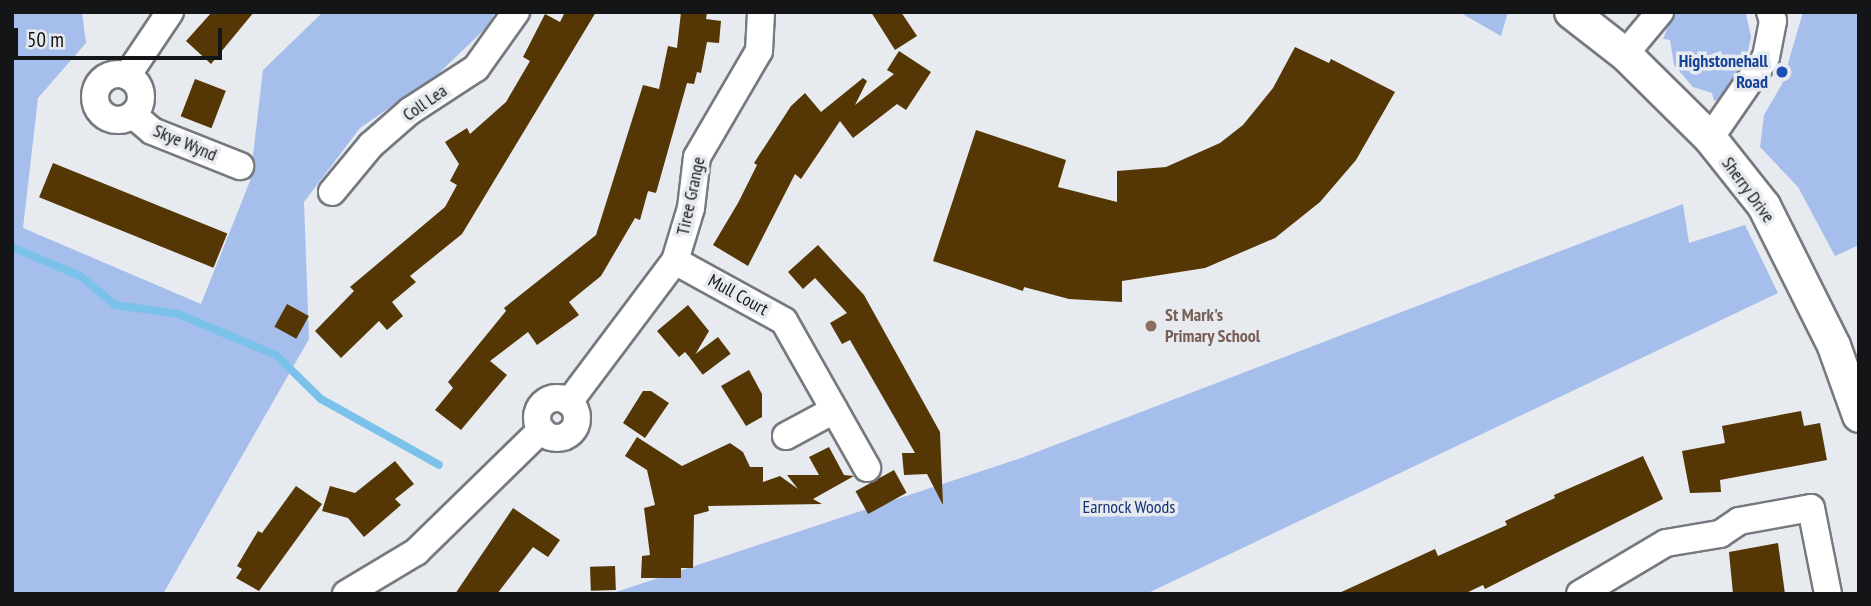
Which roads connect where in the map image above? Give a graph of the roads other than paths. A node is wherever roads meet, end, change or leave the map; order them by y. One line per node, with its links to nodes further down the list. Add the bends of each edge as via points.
1 (170, 12): 8 (street)
2 (516, 12): 12 (street, Coll Lea, via 476,68 410,111 371,145)
3 (761, 12): 13 (street, Tiree Grange, via 758,51 697,157 691,208)
4 (1571, 12): 7 (street, Sherry Drive)
5 (1660, 12): 7 (street)
6 (1769, 12): 10 (street, via 1773,21 1766,57)
7 (1625, 54): 10 (street, Sherry Drive)
8 (127, 76): 9 (street, Skye Wynd, via 141,94); 9 (street, Skye Wynd, via 102,80 96,104 111,120)
9 (133, 115): 11 (street, Skye Wynd, via 152,131)
10 (1710, 138): 15 (street, Sherry Drive, via 1764,206 1811,295)
11 (240, 166)
12 (332, 192)
13 (675, 261): 14 (street, Mull Court, via 784,321); 18 (street, Tiree Grange, via 569,402 553,398 540,407 541,430 416,552)
14 (835, 410): 16 (street); 17 (street, Mull Court)
15 (1858, 413)
16 (786, 436)
17 (867, 468)
18 (346, 594)
19 (1580, 594): 20 (street, via 1666,543 1720,534 1739,521 1811,508)
20 (1828, 594)

